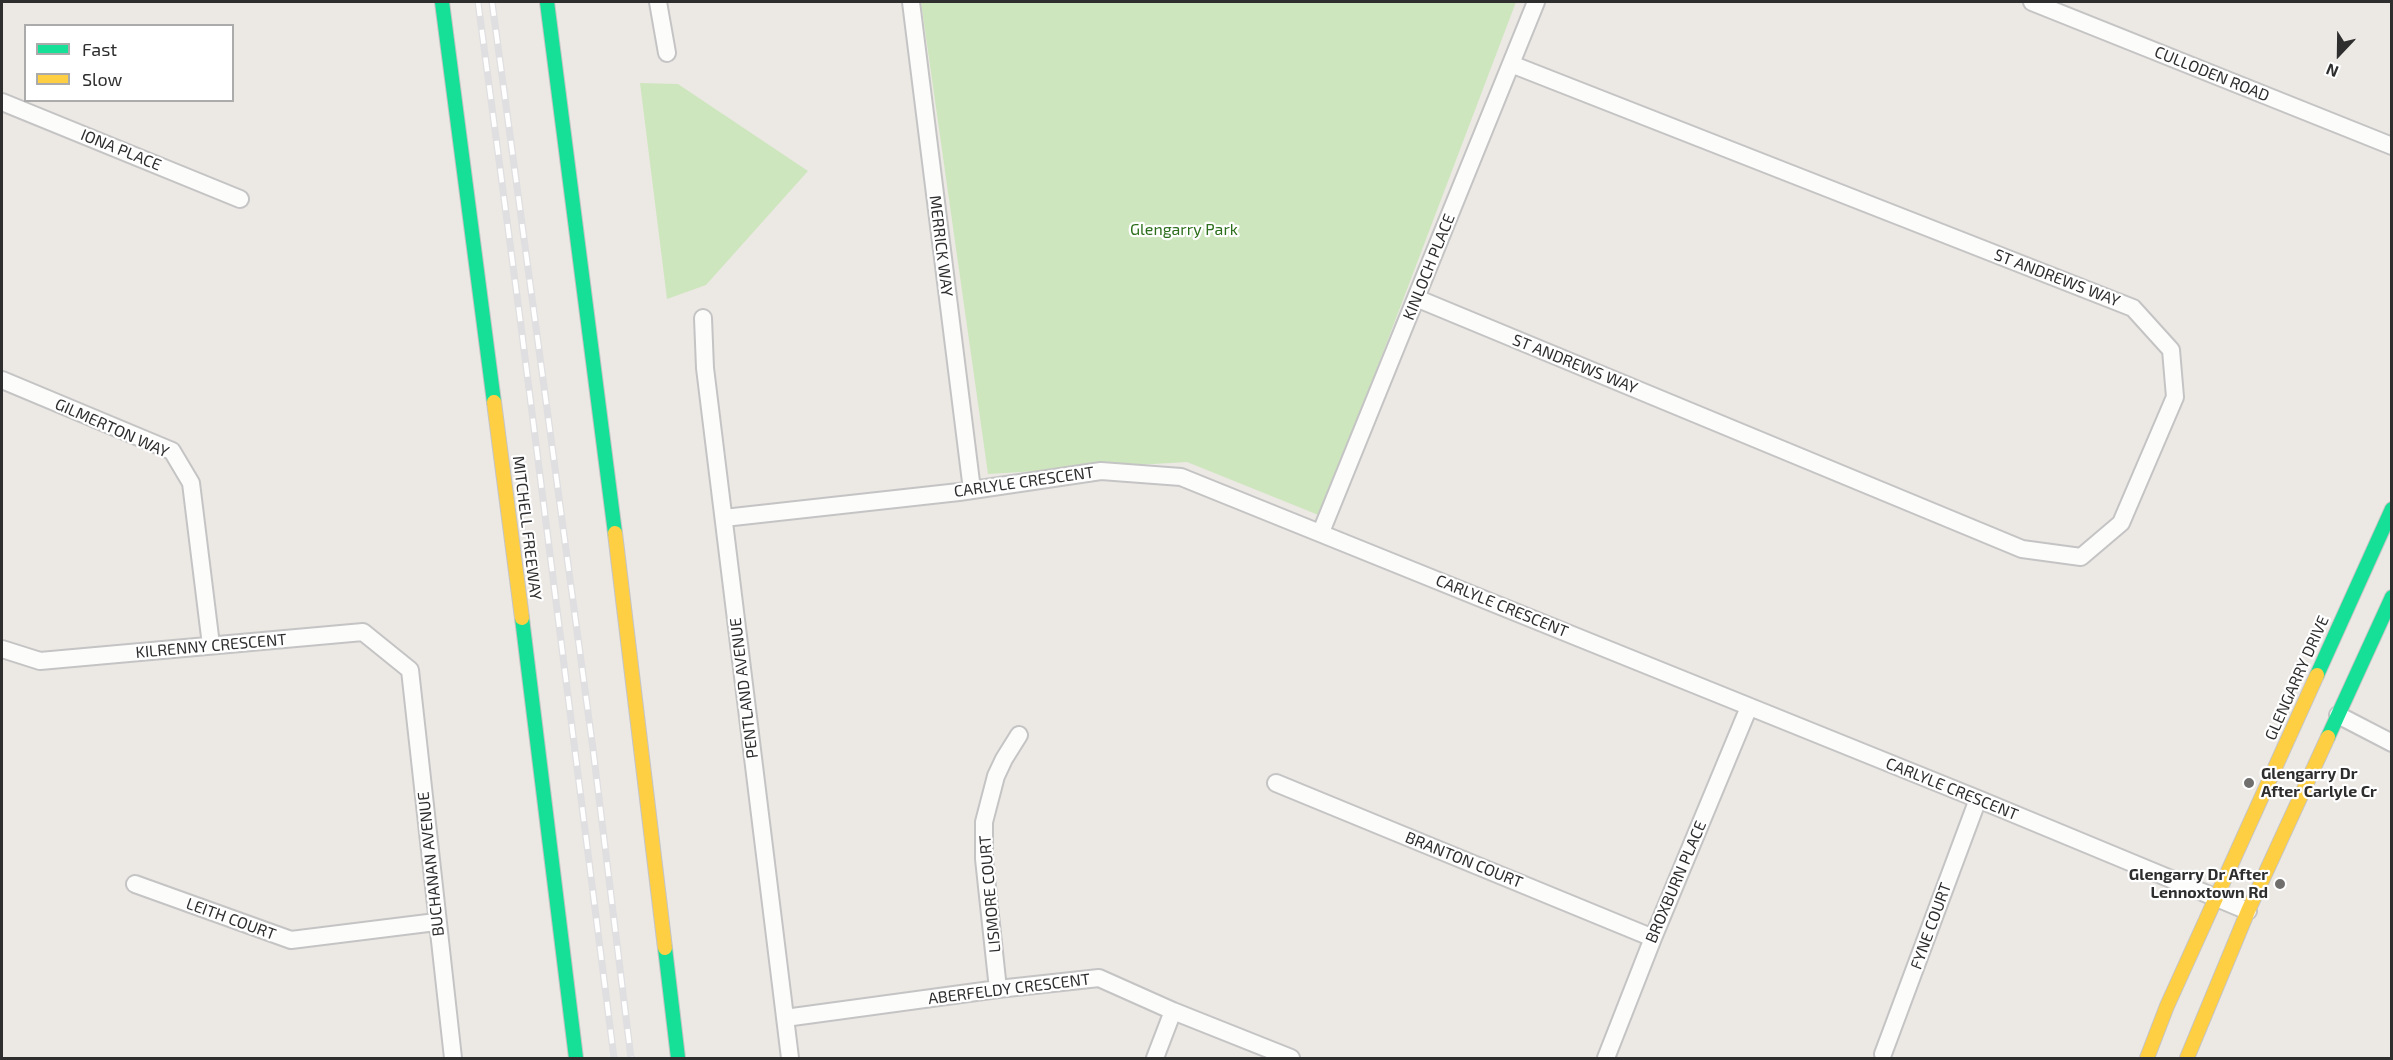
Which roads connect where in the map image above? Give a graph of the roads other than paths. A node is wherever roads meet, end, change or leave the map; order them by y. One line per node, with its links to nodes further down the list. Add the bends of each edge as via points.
1 (442, 2): 39 (main road, MITCHELL FREEWAY)
2 (547, 2): 40 (main road)
3 (658, 2): 7 (street)
4 (911, 2): 15 (street, MERRICK WAY)
5 (1536, 2): 8 (street, KINLOCH PLACE)
6 (2032, 2): 10 (street, CULLODEN ROAD)
7 (667, 53)
8 (1511, 64): 12 (street, KINLOCH PLACE); 12 (street, ST ANDREWS WAY, via 2133,308 2171,350 2175,397 2121,523 2081,557 2022,549)
9 (2, 102): 11 (street, IONA PLACE)
10 (2391, 146)
11 (240, 199)
12 (1416, 298): 18 (street, KINLOCH PLACE)
13 (703, 318): 17 (street, PENTLAND AVENUE, via 705,368)
14 (2, 380): 20 (street, GILMERTON WAY, via 172,452 191,483)
15 (972, 490): 17 (street, CARLYLE CRESCENT); 18 (street, CARLYLE CRESCENT, via 1101,471 1181,477)
16 (2391, 509): 30 (main road, GLENGARRY DRIVE)
17 (724, 518): 36 (street, PENTLAND AVENUE)
18 (1321, 532): 23 (street, CARLYLE CRESCENT)
19 (2391, 597): 24 (main road)
20 (211, 645): 21 (street, KILRENNY CRESCENT, via 40,661); 22 (street, KILRENNY CRESCENT, via 363,632)
21 (2, 649)
22 (410, 670): 32 (street, BUCHANAN AVENUE)
23 (1749, 707): 28 (street, CARLYLE CRESCENT); 33 (street, BROXBURN PLACE)
24 (2338, 715): 26 (street); 31 (main road)
25 (1019, 735): 34 (street, LISMORE COURT, via 996,776 984,822 984,859)
26 (2391, 743)
27 (1276, 783): 33 (street, BRANTON COURT)
28 (1978, 799): 30 (street, CARLYLE CRESCENT); 37 (street, FYNE COURT)
29 (135, 884): 32 (street, LEITH COURT, via 291,940)
30 (2216, 897): 31 (street, CARLYLE CRESCENT); 45 (main road, GLENGARRY DRIVE)
31 (2248, 911): 46 (main road)
32 (436, 922): 38 (street, BUCHANAN AVENUE)
33 (1653, 938): 44 (street, BROXBURN PLACE)
34 (998, 988): 35 (street, ABERFELDY CRESCENT, via 1099,978); 36 (street, ABERFELDY CRESCENT)
35 (1173, 1011): 42 (street); 43 (street, ABERFELDY CRESCENT)
36 (785, 1018): 41 (street, PENTLAND AVENUE)
37 (1883, 1054)
38 (453, 1059)
39 (576, 1059)
40 (678, 1059)
41 (790, 1059)
42 (1155, 1059)
43 (1291, 1059)
44 (1606, 1059)
45 (2147, 1059)
46 (2187, 1059)

